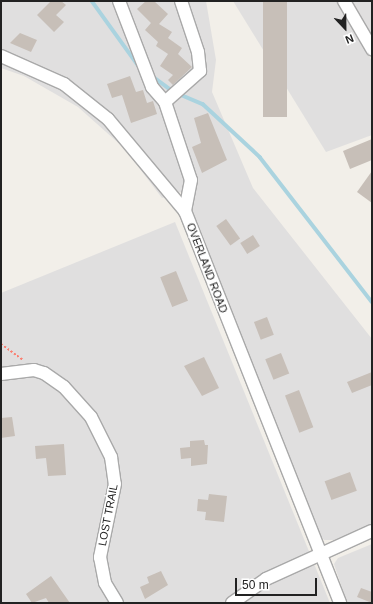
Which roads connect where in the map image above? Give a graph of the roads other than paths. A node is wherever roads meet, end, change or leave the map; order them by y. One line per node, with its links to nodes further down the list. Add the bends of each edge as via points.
1 (119, 1): 6 (street, via 152,87)
2 (181, 1): 6 (street, via 198,52 200,71)
3 (344, 1): 4 (street)
4 (372, 49)
5 (1, 56): 7 (street, OVERLAND ROAD, via 64,84 108,119)
6 (165, 102): 7 (street, via 190,180)
7 (185, 211): 10 (street, OVERLAND ROAD)
8 (1, 374): 11 (street, LOST TRAIL, via 30,370 44,373 64,387 91,418 111,457 115,484 100,557 105,583)
9 (372, 531): 10 (street)
10 (320, 553): 12 (street, via 266,579); 13 (street, OVERLAND ROAD)
11 (117, 603)
12 (232, 603)
13 (340, 603)

